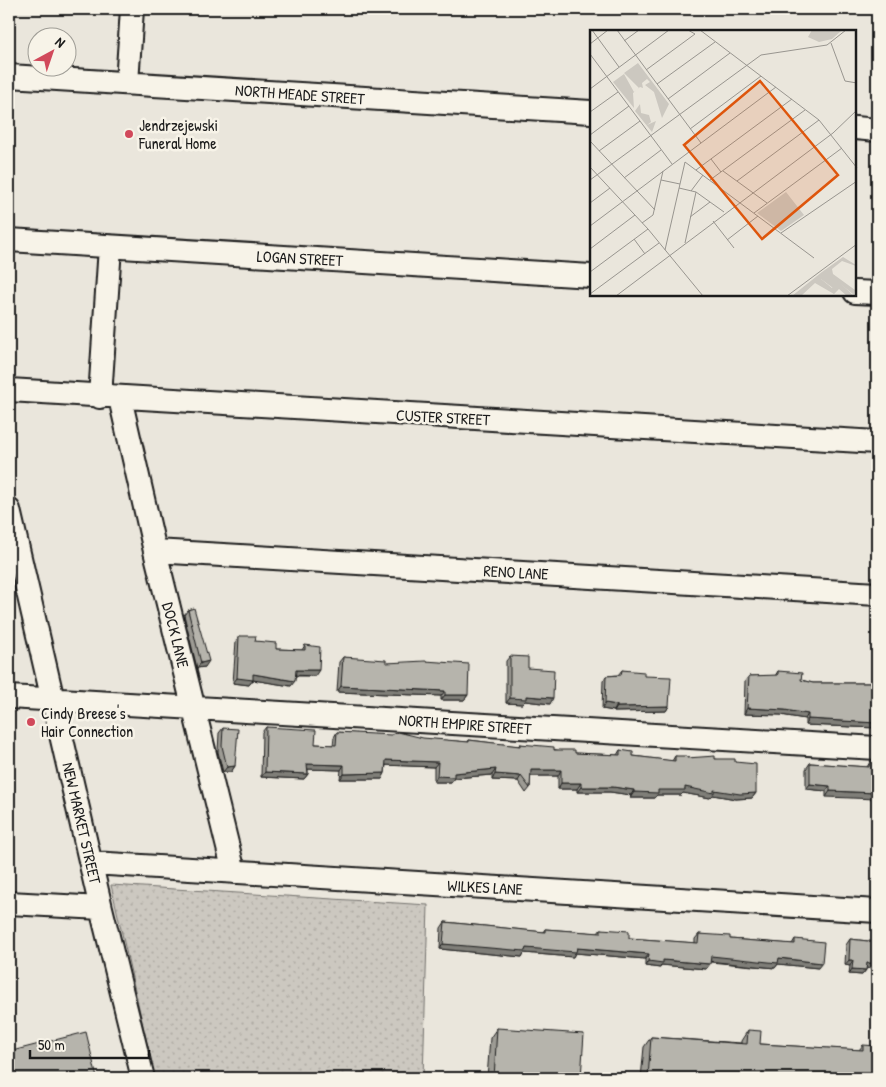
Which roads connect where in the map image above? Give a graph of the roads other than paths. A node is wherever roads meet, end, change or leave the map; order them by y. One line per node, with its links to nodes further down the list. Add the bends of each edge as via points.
1 (132, 9): 3 (street)
2 (9, 76): 3 (street, NORTH MEADE STREET)
3 (127, 83): 4 (street, NORTH MEADE STREET)
4 (590, 112)
5 (856, 128): 6 (street)
6 (877, 130)
7 (9, 240): 8 (street, LOGAN STREET)
8 (110, 247): 9 (street, LOGAN STREET); 13 (street, DOCK LANE)
9 (590, 276)
10 (856, 292): 11 (street)
11 (877, 293)
12 (9, 390): 13 (street, CUSTER STREET)
13 (110, 398): 14 (street, CUSTER STREET); 16 (street, DOCK LANE)
14 (877, 442)
15 (9, 510): 19 (street, NEW MARKET STREET)
16 (155, 551): 17 (street, RENO LANE); 20 (street, DOCK LANE)
17 (877, 594)
18 (9, 697): 19 (street, NORTH EMPIRE STREET)
19 (53, 700): 20 (street, NORTH EMPIRE STREET); 22 (street, NEW MARKET STREET)
20 (194, 707): 21 (street, NORTH EMPIRE STREET); 23 (street, DOCK LANE)
21 (877, 748)
22 (92, 863): 23 (street, WILKES LANE); 25 (street, NEW MARKET STREET)
23 (234, 872): 26 (street, WILKES LANE)
24 (9, 903): 25 (street)
25 (101, 908): 27 (street, NEW MARKET STREET)
26 (877, 911)
27 (143, 1078)

